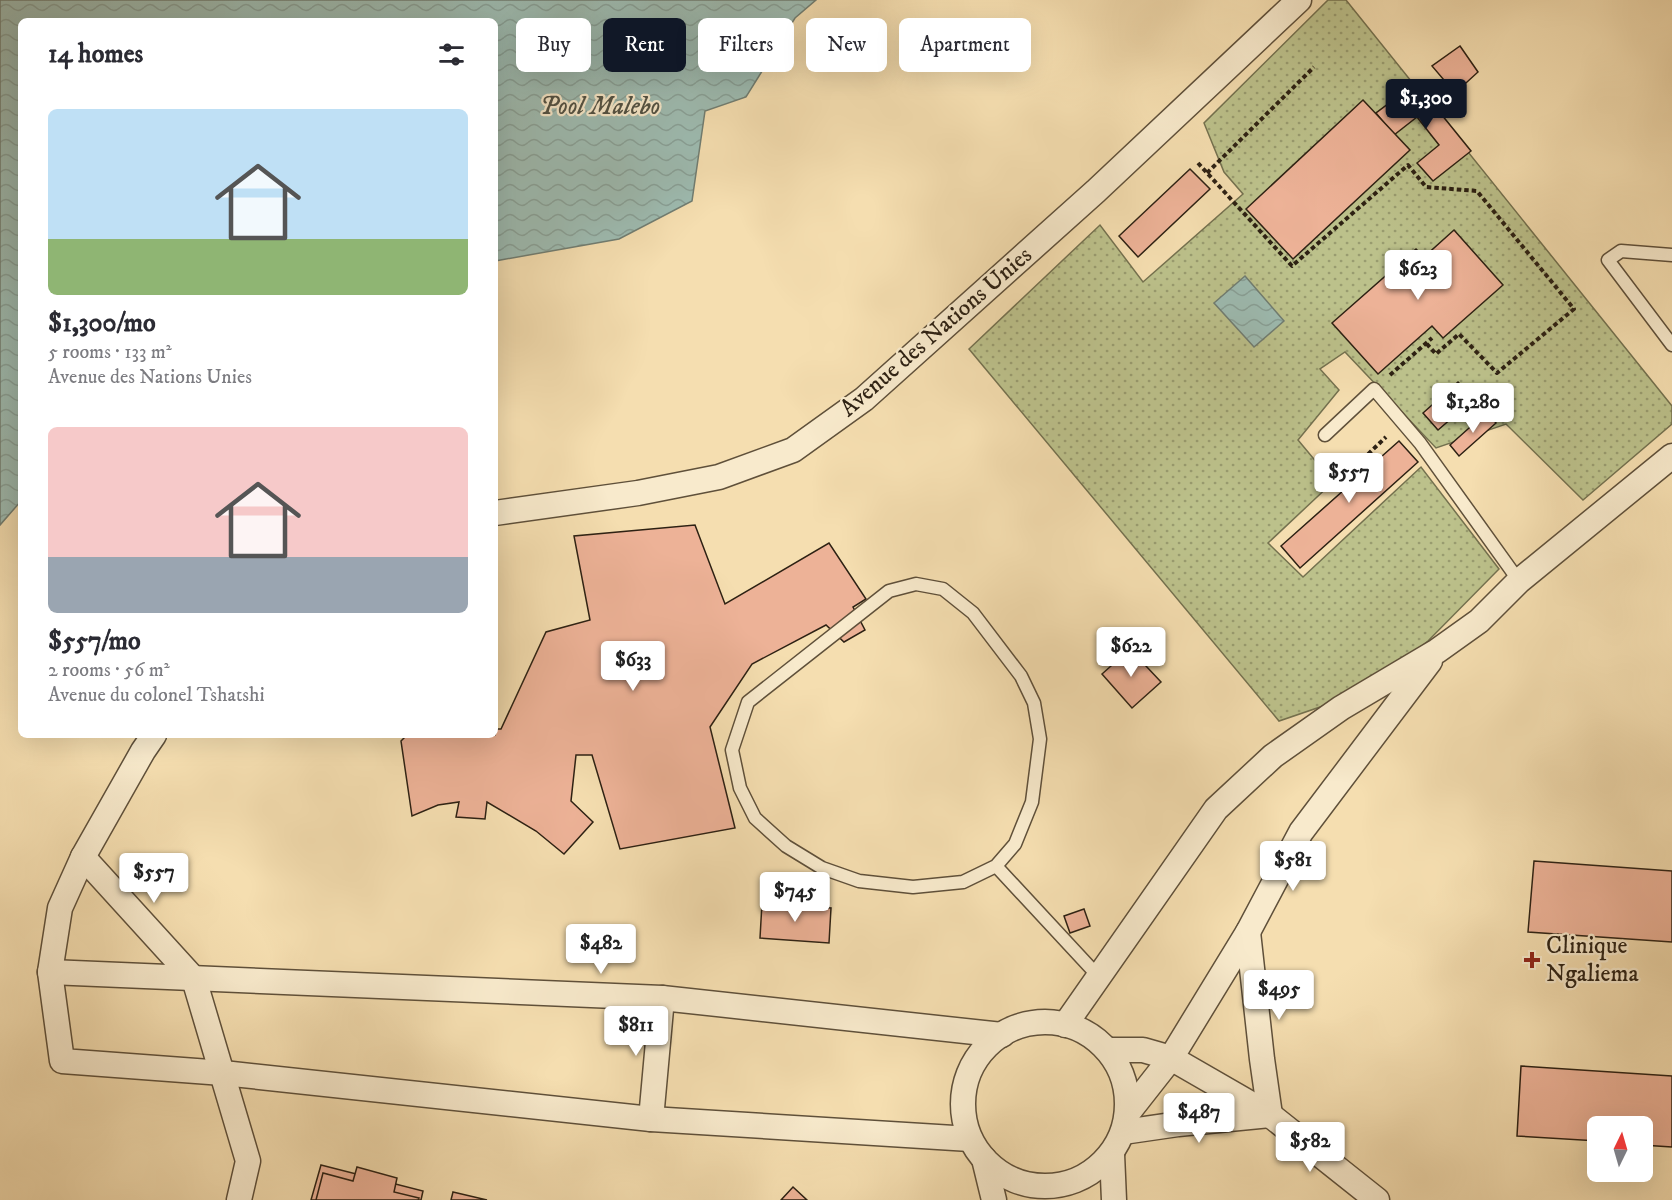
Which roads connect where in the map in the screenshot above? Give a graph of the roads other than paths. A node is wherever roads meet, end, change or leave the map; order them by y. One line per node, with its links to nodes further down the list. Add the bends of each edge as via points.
1 (1299, 0): 6 (street, Avenue des Nations Unies, via 1096,191 864,399 793,450 718,477 638,493)
2 (1672, 255): 3 (lane, via 1621,251 1608,260)
3 (1672, 345)
4 (1325, 435): 7 (lane, via 1374,389 1420,443)
5 (1672, 456): 7 (street)
6 (498, 513)
7 (1519, 581): 8 (street, via 1479,621)
8 (1437, 651): 12 (street, via 1301,832); 14 (street, via 1341,708 1274,756 1216,809)
9 (152, 738): 10 (street)
10 (83, 857): 13 (street, via 60,908); 15 (street)
11 (996, 866): 11 (lane, via 963,882 913,887 859,881 822,868 786,846 755,818 740,788 732,750 748,702 889,591 915,584 943,589 973,613 1021,676 1034,703 1040,739 1032,802 1015,844); 14 (lane)
12 (1248, 932): 20 (street); 22 (street)
13 (50, 972): 15 (street); 21 (street, via 62,1061)
14 (1099, 977): 17 (street)
15 (194, 979): 16 (street); 21 (street)
16 (662, 998): 18 (street); 23 (street)
17 (1065, 1025): 18 (street, via 1044,1022); 19 (street, via 1081,1030)
18 (1002, 1035): 25 (street, via 986,1047 966,1080 964,1110)
19 (1108, 1050): 20 (street, via 1143,1050); 24 (street, via 1124,1079 1128,1096)
20 (1170, 1058): 22 (street); 24 (street)
21 (224, 1073): 23 (street); 27 (street, via 248,1161)
22 (1270, 1115): 24 (street); 30 (street)
23 (651, 1119): 25 (street)
24 (1121, 1133): 26 (street, via 1095,1170 1074,1181 1050,1186 1026,1184 1003,1175); 29 (street)
25 (970, 1139): 26 (street)
26 (984, 1159): 28 (street)
27 (239, 1200)
28 (994, 1200)
29 (1114, 1200)
30 (1377, 1200)

